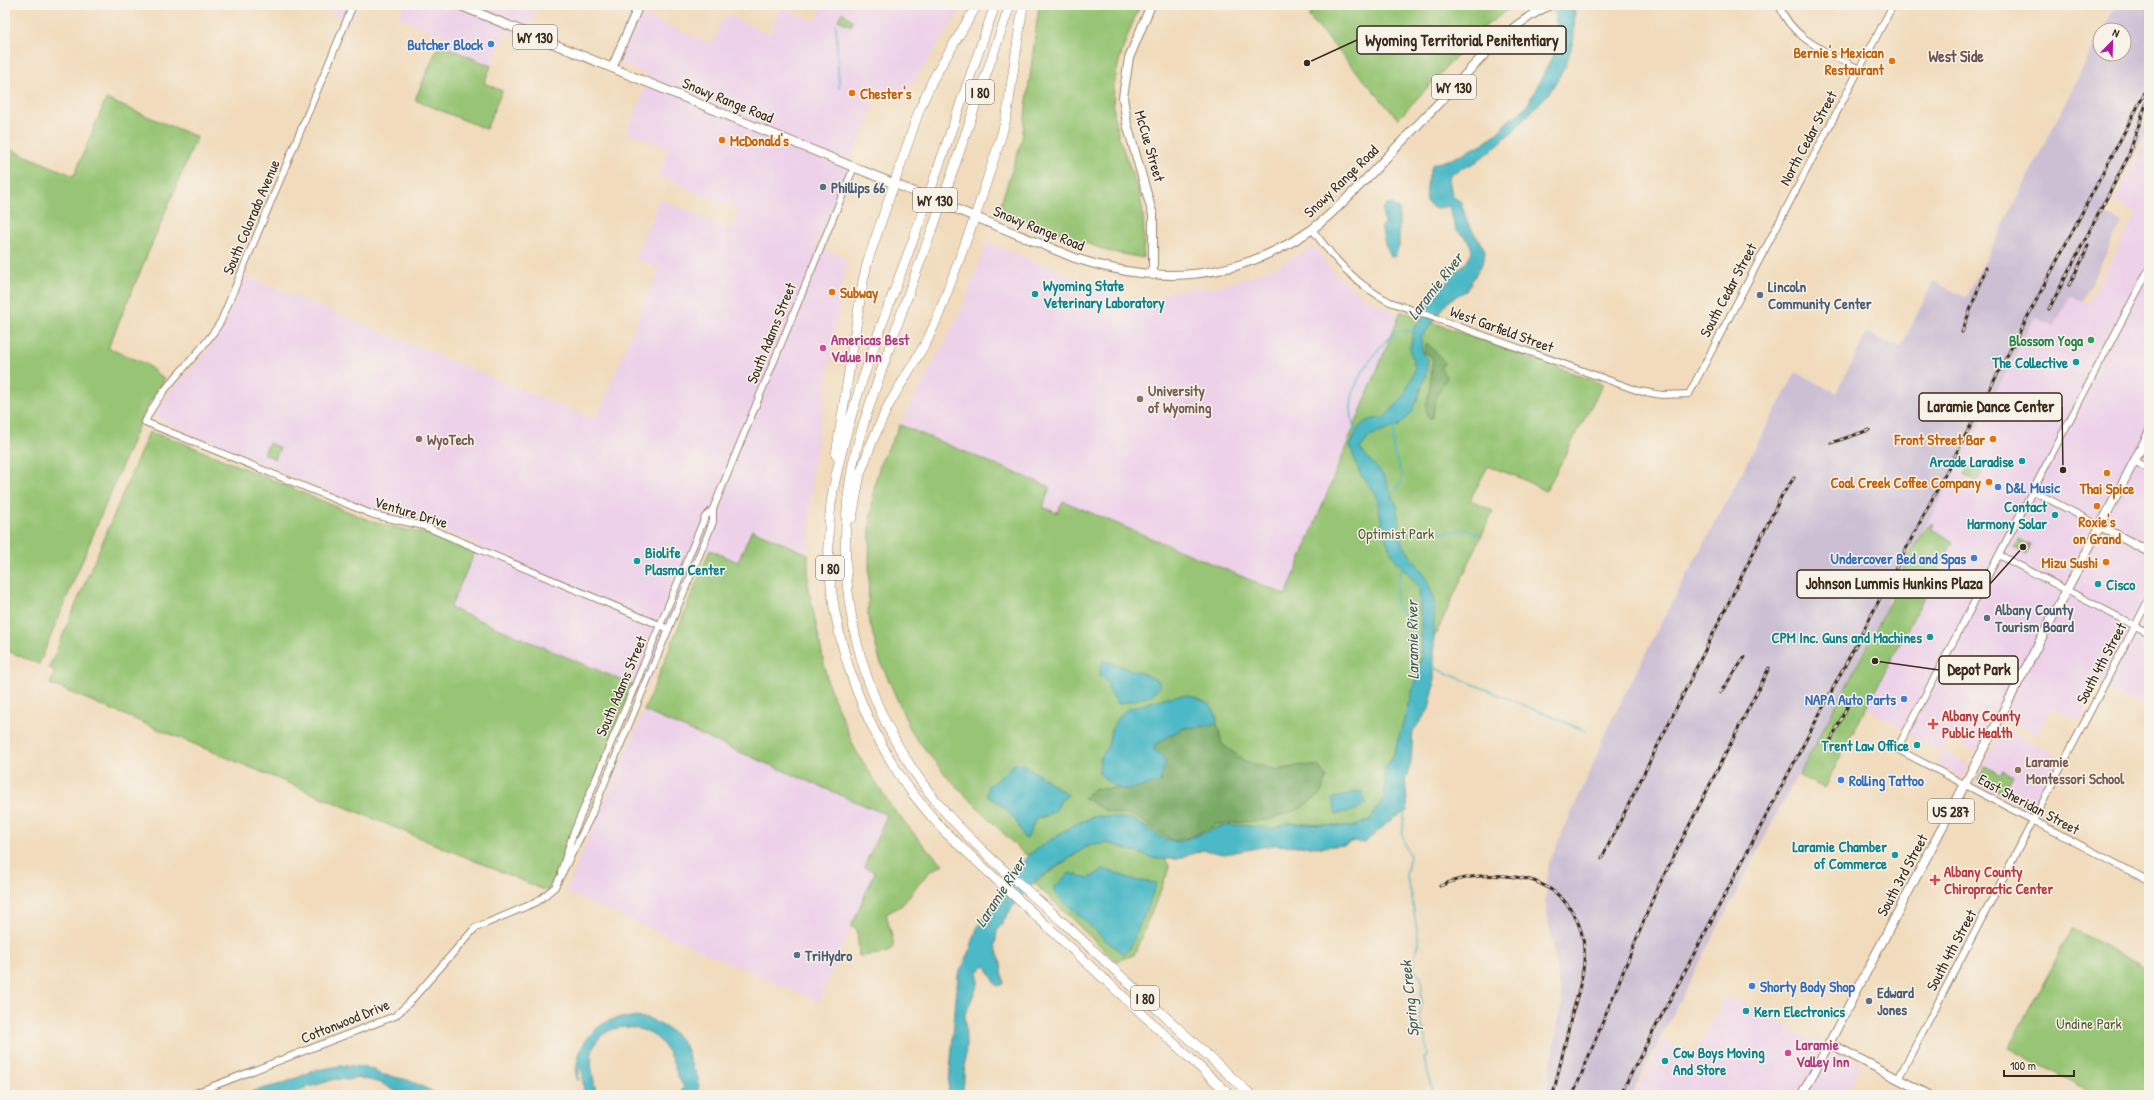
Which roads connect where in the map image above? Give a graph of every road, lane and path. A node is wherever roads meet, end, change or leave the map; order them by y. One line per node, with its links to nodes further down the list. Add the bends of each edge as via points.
1 (353, 5): 22 (street, South Colorado Avenue, via 221,321 201,350 161,394)
2 (459, 5): 12 (main road, Snowy Range Road / WY 130)
3 (639, 5): 12 (main road)
4 (977, 5): 15 (highway, via 933,79 920,108)
5 (995, 5): 27 (highway, I 80, bridge, via 860,392)
6 (1010, 5): 38 (highway, I 80, bridge, via 860,434 849,487 845,570 854,631)
7 (1023, 5): 17 (highway, via 1007,114)
8 (1151, 5): 20 (main road, McCue Street, via 1130,58 1124,97 1127,124 1154,215)
9 (1550, 5): 18 (main road, Snowy Range Road / WY 130, via 1501,36 1374,171)
10 (1779, 5): 13 (street, via 1791,28 1800,37)
11 (1893, 5): 13 (street, North Cedar Street)
12 (612, 68): 14 (main road, Snowy Range Road / WY 130)
13 (1859, 69): 16 (street, North Cedar Street)
14 (854, 167): 15 (main road, Snowy Range Road / WY 130); 28 (street, South Adams Street)
15 (895, 184): 17 (main road, Snowy Range Road / WY 130); 27 (highway, via 863,281 834,468)
16 (1791, 199): 21 (street, South Cedar Street)
17 (975, 217): 20 (main road, Snowy Range Road / WY 130, via 1092,264 1130,273); 38 (highway, via 928,339 879,424 860,474 852,512 849,555 851,588)
18 (1312, 229): 20 (main road, Snowy Range Road / WY 130, via 1281,248 1239,265 1200,274); 21 (street, West Garfield Street, via 1337,262 1356,281 1383,299 1639,391 1662,395)
19 (2149, 269): 26 (street)
20 (1153, 275)
21 (1688, 394)
22 (145, 422): 34 (street, Venture Drive, via 374,515 424,526)
23 (2149, 433): 24 (main road, South 3rd Street)
24 (2134, 461): 25 (street); 29 (main road, South 3rd Street)
25 (2149, 469)
26 (2033, 491): 29 (street); 31 (street)
27 (833, 492): 47 (highway, I 80, via 831,586 846,659 858,696 894,767 944,831)
28 (713, 509): 34 (street, South Adams Street, via 705,517); 36 (street, South Adams Street, via 713,522)
29 (2100, 526): 30 (main road); 32 (main road, South 3rd Street / US 287)
30 (2149, 552)
31 (1999, 555): 32 (street); 39 (street, East Sheridan Street, via 1897,750)
32 (2067, 590): 35 (street); 39 (main road, South 3rd Street / US 287)
33 (2149, 599): 35 (street, South 4th Street)
34 (660, 625): 36 (street, Venture Drive); 41 (street, South Adams Street, via 573,834)
35 (2135, 626): 37 (street); 40 (street, South 4th Street)
36 (669, 629): 41 (street, South Adams Street, via 581,836)
37 (2149, 633)
38 (864, 668): 48 (highway, I 80, via 894,740 925,787 949,816)
39 (1965, 785): 40 (street, East Sheridan Street); 44 (main road, South 3rd Street / US 287)
40 (2033, 821): 42 (street, East Sheridan Street); 45 (street, South 4th Street)
41 (560, 878): 43 (street, South Adams Street)
42 (2149, 881)
43 (544, 898): 46 (street, Cottonwood Drive, via 475,928 395,1016)
44 (1829, 1043): 45 (main road); 49 (main road, South 3rd Street / US 287)
45 (1898, 1079): 50 (main road)
46 (190, 1095)
47 (1230, 1095)
48 (1251, 1095)
49 (1802, 1095)
50 (1929, 1095)

